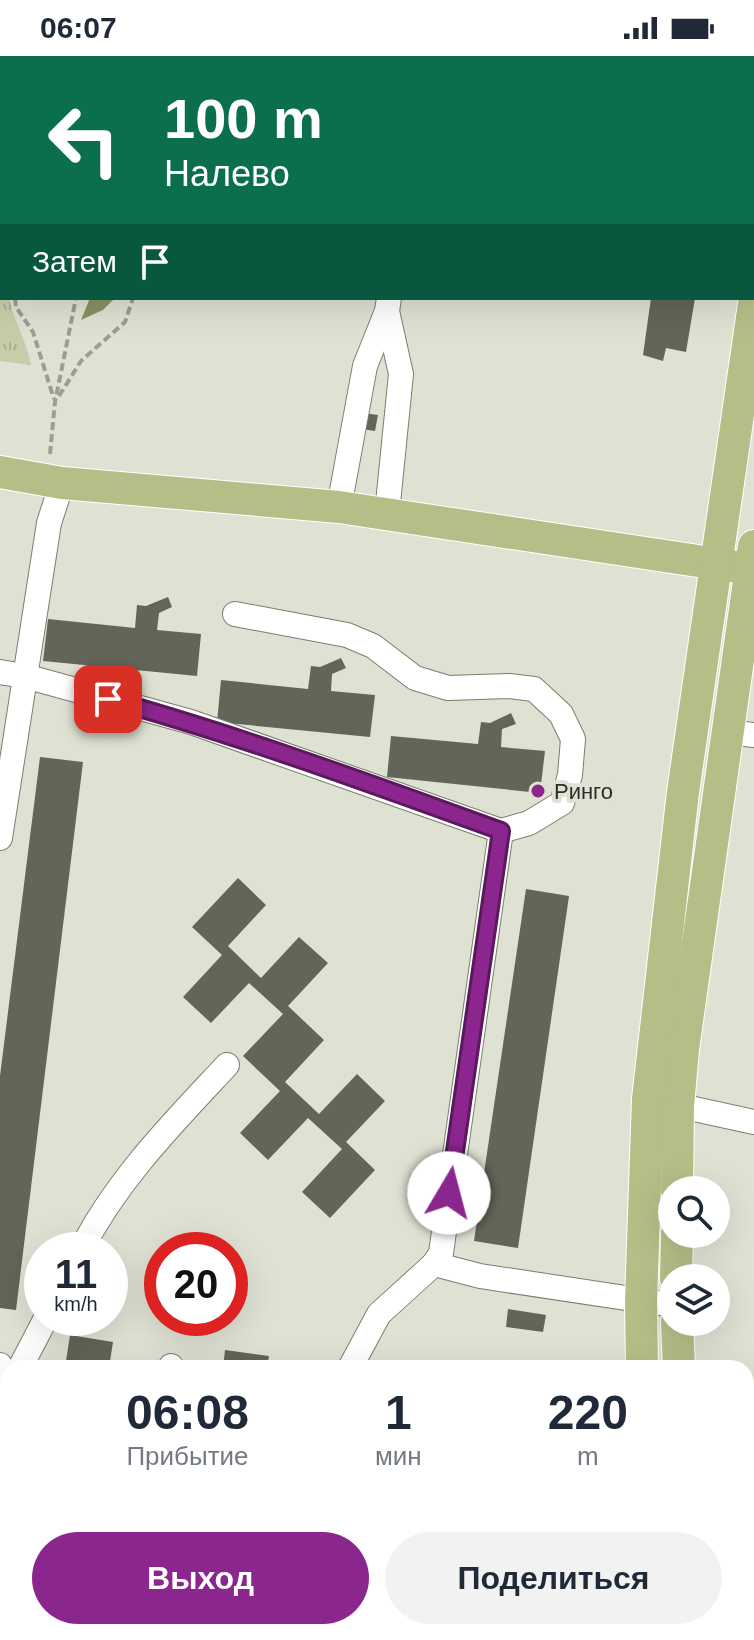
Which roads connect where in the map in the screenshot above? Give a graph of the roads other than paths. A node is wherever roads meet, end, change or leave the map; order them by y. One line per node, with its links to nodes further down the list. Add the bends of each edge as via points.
1 (388, 304): 5 (street, via 365,366); 6 (street, via 401,374)
2 (754, 304): 8 (main road)
3 (0, 472): 4 (main road)
4 (54, 482): 5 (main road); 11 (street)
5 (339, 507): 6 (main road)
6 (387, 513): 8 (main road)
7 (752, 557): 8 (main road); 12 (main road)
8 (716, 564): 16 (main road, via 683,792)
9 (235, 614): 13 (street, via 347,635 373,646 415,678 448,688 534,689 561,714 573,739 570,775 562,803 529,823)
10 (0, 672): 11 (street)
11 (25, 676): 13 (street, via 191,722); 14 (street)
12 (741, 734): 16 (main road)
13 (501, 831): 20 (street, via 441,1253)
14 (0, 838)
15 (227, 1065): 19 (street, via 145,1152)
16 (663, 1102): 17 (street); 18 (main road); 21 (main road)
17 (754, 1122)
18 (675, 1176)
19 (90, 1232)
20 (434, 1264): 21 (street); 25 (street, via 379,1314)
21 (657, 1303): 26 (main road)
22 (37, 1336): 24 (street)
23 (678, 1336): 27 (main road)
24 (24, 1360)
25 (354, 1360)
26 (644, 1360)
27 (679, 1360)

